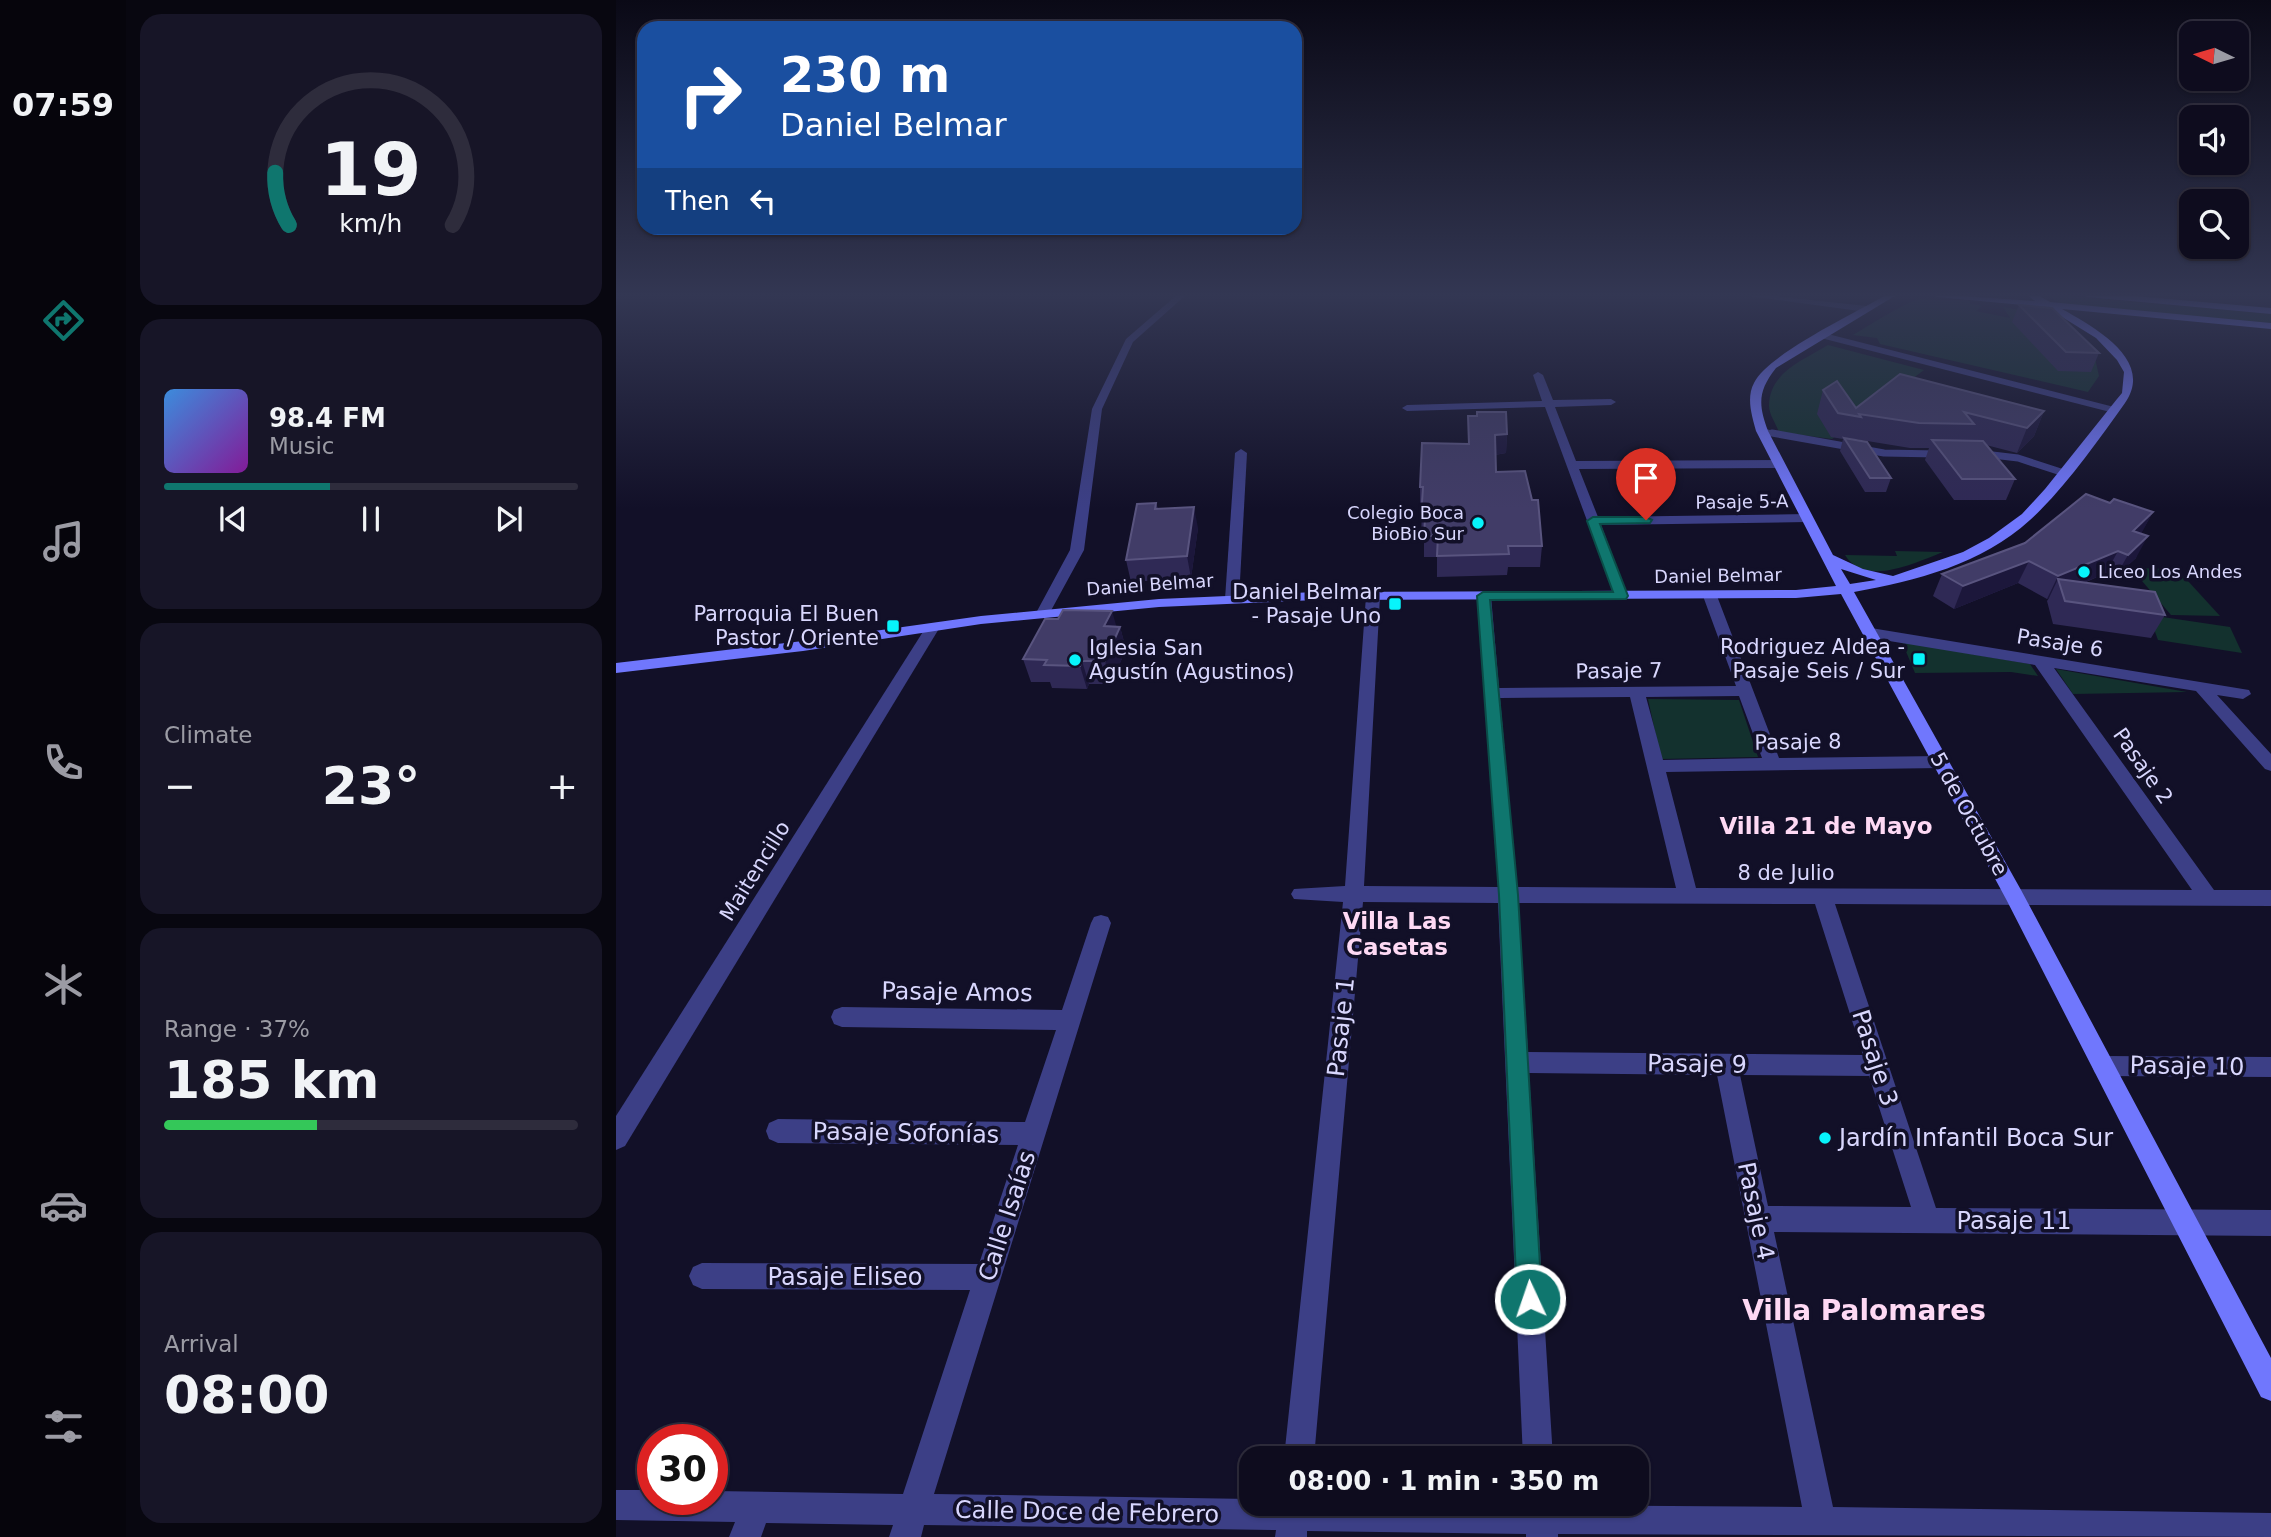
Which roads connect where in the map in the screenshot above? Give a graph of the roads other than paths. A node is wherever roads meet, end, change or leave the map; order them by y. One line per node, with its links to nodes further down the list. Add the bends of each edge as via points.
1 (1117, 366): 29 (street, Daniel Belmar, via 1097,409 1077,551)
2 (1772, 366): 10 (main road, 5 de Octubre, via 1759,383 1755,403)
3 (1940, 366): 9 (street)
4 (2127, 366): 9 (main road, Daniel Belmar, via 2129,387)
5 (1538, 375): 7 (street)
6 (1611, 402): 7 (street)
7 (1549, 404): 8 (street); 17 (street)
8 (1407, 408)
9 (2114, 410): 18 (main road, Daniel Belmar)
10 (1762, 431): 12 (lane); 16 (main road, 5 de Octubre)
11 (1241, 453): 28 (street)
12 (1884, 453): 13 (lane); 15 (lane, via 1872,455)
13 (1949, 454)
14 (1975, 454): 18 (lane, via 2018,458)
15 (1872, 459)
16 (1778, 464): 17 (street); 19 (main road, 5 de Octubre)
17 (1572, 465): 20 (street)
18 (2064, 473): 22 (main road, Daniel Belmar, via 2029,515 2001,536 1955,559)
19 (1807, 519): 20 (street, Pasaje 5-A); 21 (main road, 5 de Octubre)
20 (1593, 521): 26 (street)
21 (1828, 558): 22 (main road, via 1859,572); 23 (main road, 5 de Octubre)
22 (1896, 579): 23 (main road, Daniel Belmar)
23 (1846, 589): 27 (main road, Daniel Belmar); 31 (main road, 5 de Octubre)
24 (1373, 596): 25 (main road, Daniel Belmar); 28 (main road, Daniel Belmar); 44 (street, Pasaje 1)
25 (1483, 596): 26 (main road, Daniel Belmar); 37 (street)
26 (1621, 596): 27 (main road, Daniel Belmar)
27 (1710, 596): 35 (street)
28 (1232, 599): 29 (main road, Daniel Belmar)
29 (1043, 613): 30 (main road, Daniel Belmar)
30 (933, 627): 33 (main road, Daniel Belmar); 60 (street, Maitencillo)
31 (1871, 633): 32 (street, Pasaje 6); 39 (main road, 5 de Octubre)
32 (2040, 660): 34 (street, Pasaje 6); 49 (street, Pasaje 2)
33 (616, 668)
34 (2201, 687): 38 (street, Pasaje 6); 41 (street)
35 (1746, 691): 36 (street, Pasaje 7); 40 (street)
36 (1637, 692): 37 (street, Pasaje 7); 42 (street)
37 (1492, 693): 45 (street)
38 (2243, 694)
39 (1941, 762): 40 (street, Pasaje 8); 48 (main road, 5 de Octubre)
40 (1773, 765): 42 (street, Pasaje 8)
41 (2271, 765)
42 (1656, 766): 46 (street)
43 (1301, 894): 44 (street, 8 de Julio)
44 (1354, 894): 45 (street, 8 de Julio); 69 (street, Pasaje 1)
45 (1508, 895): 46 (street, 8 de Julio); 54 (street)
46 (1688, 895): 47 (street, 8 de Julio)
47 (1822, 896): 48 (street, 8 de Julio); 56 (street, Pasaje 3)
48 (2014, 896): 49 (street, 8 de Julio); 57 (main road, 5 de Octubre)
49 (2208, 897): 50 (street, 8 de Julio)
50 (2271, 898)
51 (1101, 923): 53 (street, Calle Isaías)
52 (842, 1017): 53 (street, Pasaje Amos)
53 (1070, 1020): 61 (street, Calle Isaías)
54 (1517, 1062): 55 (street, Pasaje 9); 70 (street)
55 (1726, 1064): 56 (street, Pasaje 9); 62 (street, Pasaje 4)
56 (1877, 1066): 63 (street, Pasaje 3)
57 (2102, 1066): 58 (street, Pasaje 10); 64 (main road, 5 de Octubre)
58 (2271, 1067)
59 (778, 1131): 61 (street, Pasaje Sofonías)
60 (617, 1134)
61 (1034, 1134): 67 (street, Calle Isaías)
62 (1758, 1219): 63 (street, Pasaje 11); 75 (street, Pasaje 4)
63 (1928, 1221): 64 (street, Pasaje 11)
64 (2185, 1223): 65 (street, Pasaje 11); 68 (main road, 5 de Octubre)
65 (2271, 1223)
66 (702, 1276): 67 (street, Pasaje Eliseo)
67 (988, 1278): 76 (street, Calle Isaías)
68 (2271, 1387)
69 (1300, 1446)
70 (1537, 1446)
71 (616, 1505): 72 (street, Calle Doce de Febrero)
72 (757, 1507): 76 (street, Calle Doce de Febrero); 79 (street)
73 (1293, 1518): 74 (street, Calle Doce de Febrero); 76 (street, Calle Doce de Febrero)
74 (1541, 1519): 75 (street, Calle Doce de Febrero)
75 (1821, 1522): 78 (street, Calle Doce de Febrero)
76 (909, 1523)
77 (2271, 1528): 78 (street, Calle Doce de Febrero)
78 (2034, 1531)
79 (745, 1537)

